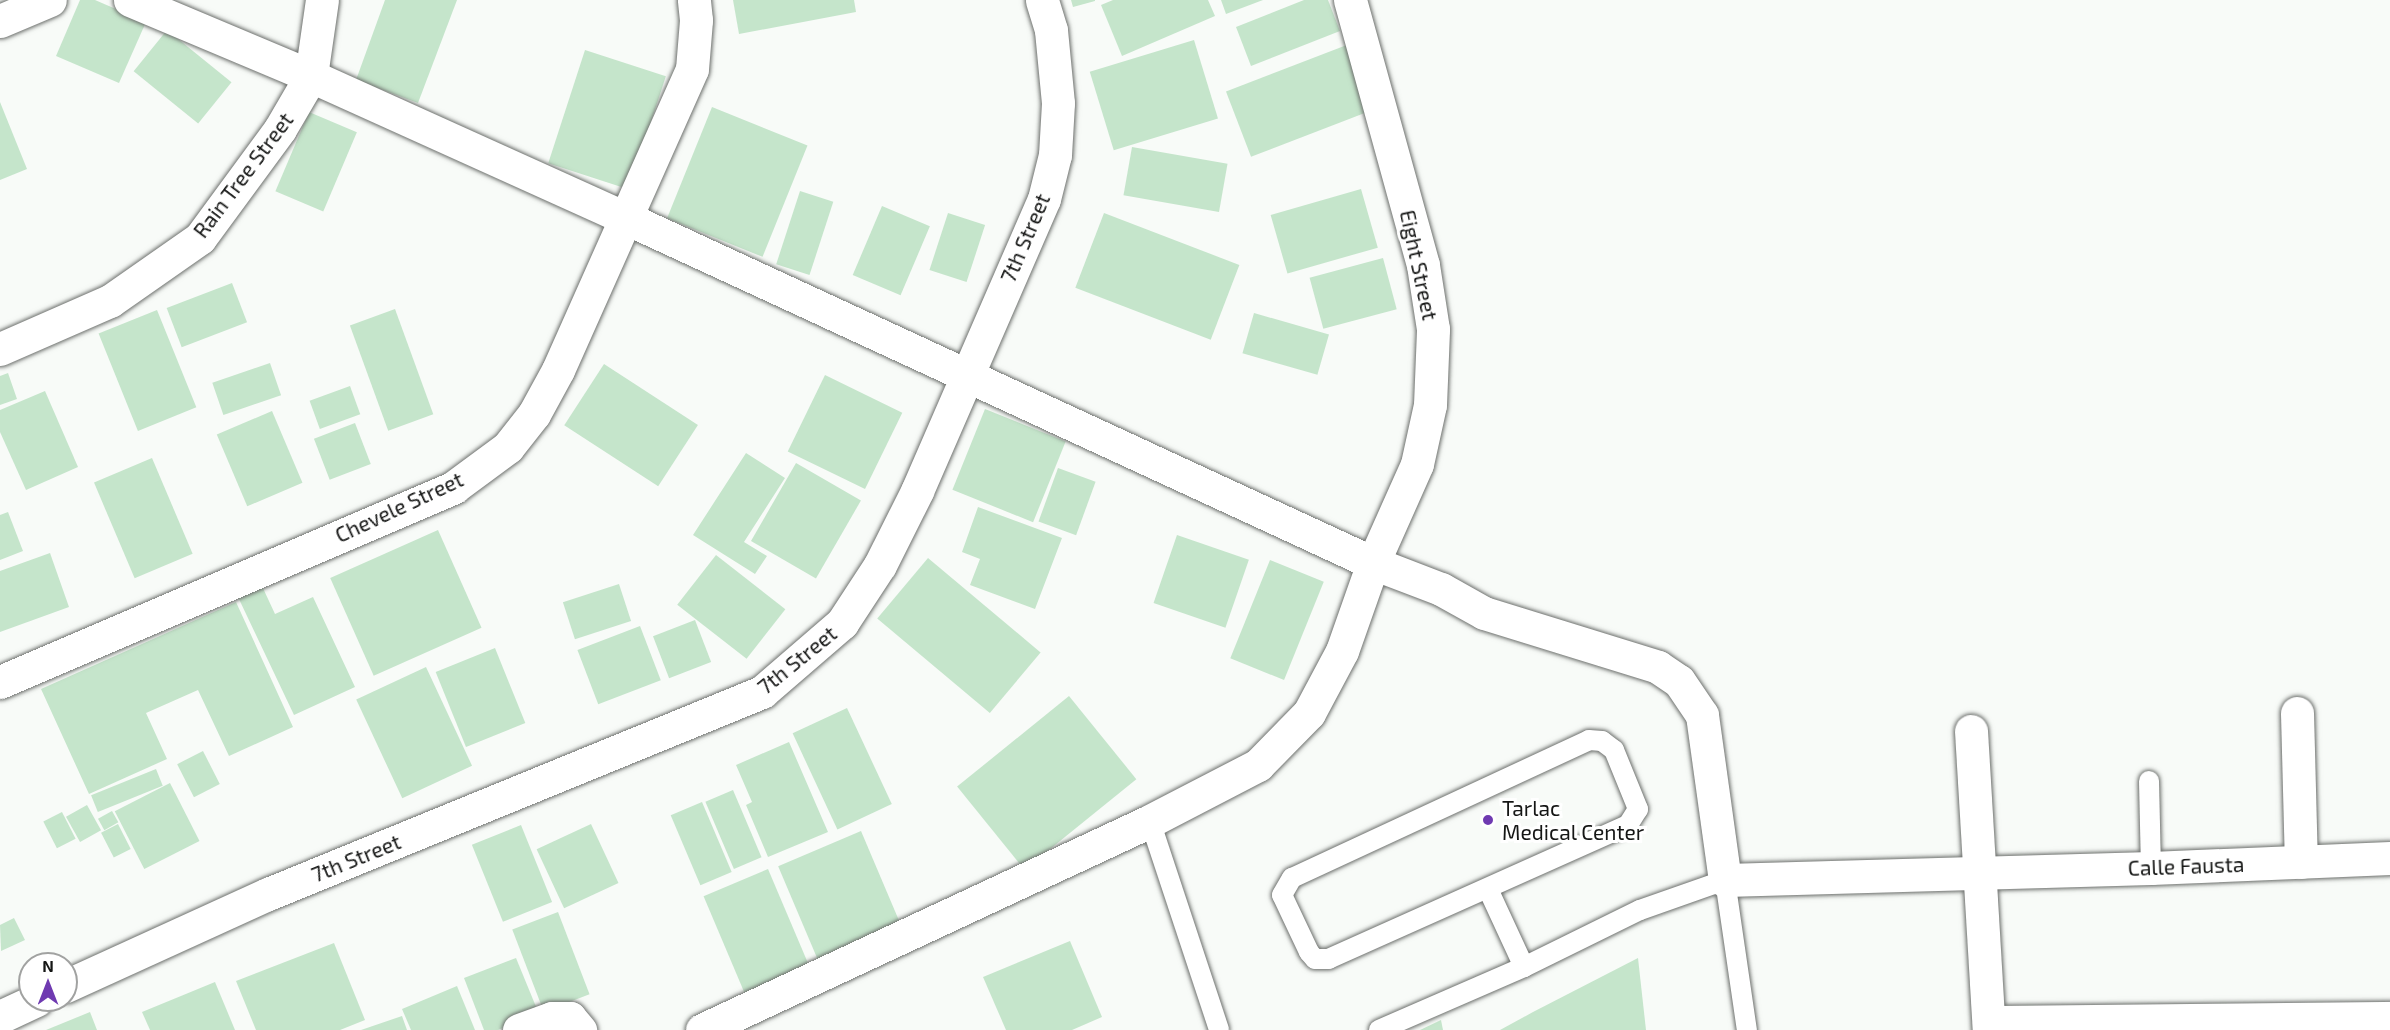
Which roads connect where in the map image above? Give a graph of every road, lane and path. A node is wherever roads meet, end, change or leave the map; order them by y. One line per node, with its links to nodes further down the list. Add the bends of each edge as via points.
1 (50, 0): 7 (street)
2 (130, 0): 8 (street)
3 (322, 0): 8 (street, Rain Tree Street)
4 (694, 0): 9 (street, Chevele Street, via 692,69)
5 (1042, 0): 11 (street, 7th Street, via 1051,30 1058,103 1055,155 1044,199)
6 (1350, 0): 12 (street, Eight Street, via 1423,265 1433,329 1430,405 1417,464)
7 (0, 21)
8 (310, 76): 9 (street); 10 (street, Rain Tree Street, via 280,129 200,238 110,301)
9 (626, 218): 11 (street); 13 (street, Chevele Street, via 558,370 534,414 508,447 454,487)
10 (0, 349)
11 (965, 377): 12 (street); 25 (street, 7th Street, via 880,565 842,623 762,692 268,894)
12 (1373, 563): 17 (street, Eight Street, via 1342,651 1309,713 1258,765); 22 (street, via 1441,589 1484,613 1658,668 1679,681 1702,715)
13 (0, 682)
14 (2297, 713): 19 (street)
15 (1971, 731): 21 (street)
16 (2149, 781): 20 (lane)
17 (1149, 821): 32 (street, Eight Street); 33 (lane)
18 (2390, 858): 19 (street, Calle Fausta)
19 (2301, 862): 20 (street, Calle Fausta)
20 (2151, 868): 21 (street, Calle Fausta)
21 (1981, 873): 22 (street, Calle Fausta); 29 (street)
22 (1725, 880): 24 (lane, via 1640,910); 35 (lane)
23 (1488, 888): 23 (lane, via 1628,825 1638,809 1614,750 1602,741 1589,740 1292,878 1282,895 1309,952 1315,959 1329,959); 24 (lane)
24 (1524, 967): 34 (lane)
25 (78, 981)
26 (18, 1008): 27 (street)
27 (0, 1017)
28 (2390, 1018): 29 (street)
29 (1989, 1026)
30 (519, 1030): 31 (street, via 552,1018 570,1018)
31 (580, 1030)
32 (702, 1030)
33 (1219, 1030)
34 (1379, 1030)
35 (1747, 1030)

